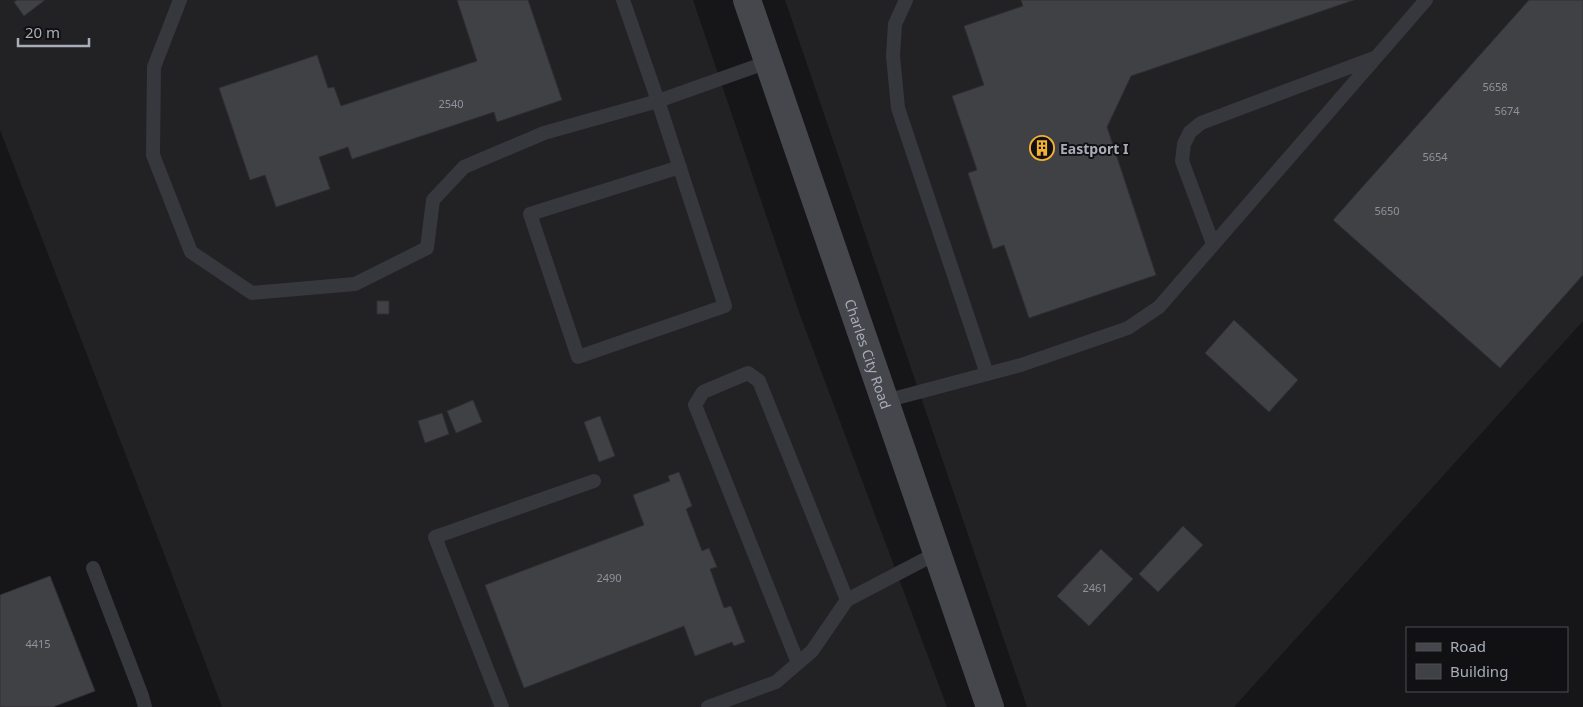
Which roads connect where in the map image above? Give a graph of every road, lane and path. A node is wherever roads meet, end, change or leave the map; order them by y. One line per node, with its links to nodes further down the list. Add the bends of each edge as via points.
1 (180, 0): 8 (lane, via 154,67 153,155 191,252 252,294 355,284 427,248 433,200 464,167 544,133)
2 (623, 0): 8 (lane)
3 (747, 0): 7 (main road, Charles City Road)
4 (906, 0): 11 (lane, via 895,24 893,56 898,108)
5 (1426, 0): 6 (lane)
6 (1376, 57): 10 (lane); 10 (lane, via 1201,123 1190,132 1184,144 1182,161)
7 (768, 62): 8 (lane); 12 (main road, Charles City Road)
8 (658, 101): 9 (lane)
9 (680, 167): 9 (lane, via 726,306 578,357 530,214)
10 (1213, 244): 11 (lane, via 1159,307 1128,328)
11 (987, 374): 12 (lane)
12 (885, 401): 14 (main road, Charles City Road)
13 (594, 481): 19 (lane, via 435,537)
14 (937, 553): 16 (lane); 21 (main road, Charles City Road)
15 (93, 568): 18 (lane)
16 (846, 600): 17 (lane, via 812,651); 17 (lane, via 760,381 748,374 703,392 695,404)
17 (798, 663): 20 (lane, via 776,682)
18 (145, 707)
19 (502, 707)
20 (708, 707)
21 (990, 707)

